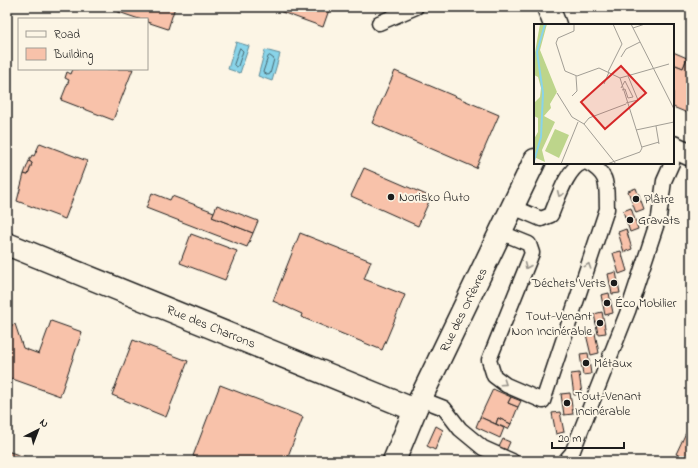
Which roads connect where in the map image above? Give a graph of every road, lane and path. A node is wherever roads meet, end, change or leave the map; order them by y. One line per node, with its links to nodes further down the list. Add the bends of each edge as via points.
1 (416, 7): 3 (lane)
2 (548, 7): 4 (street)
3 (379, 23)
4 (555, 24)
5 (534, 162): 9 (street, Rue des Orfèvres)
6 (577, 164): 9 (lane, one-way to 9, via 570,173 551,215 541,219)
7 (590, 164): 10 (lane, one-way to 7, via 529,244 532,253 489,360 494,376 506,385 543,401 606,209 606,180 599,169)
8 (672, 164): 15 (lane, via 664,181 659,217 628,311 572,453)
9 (513, 207): 10 (street, Rue des Orfèvres)
10 (502, 233): 12 (street, Rue des Orfèvres)
11 (7, 244): 12 (street, Rue des Charrons)
12 (418, 404): 13 (street, Rue des Orfèvres); 14 (lane, via 444,408 460,429 482,448)
13 (394, 461)
14 (512, 461)
15 (565, 461)

